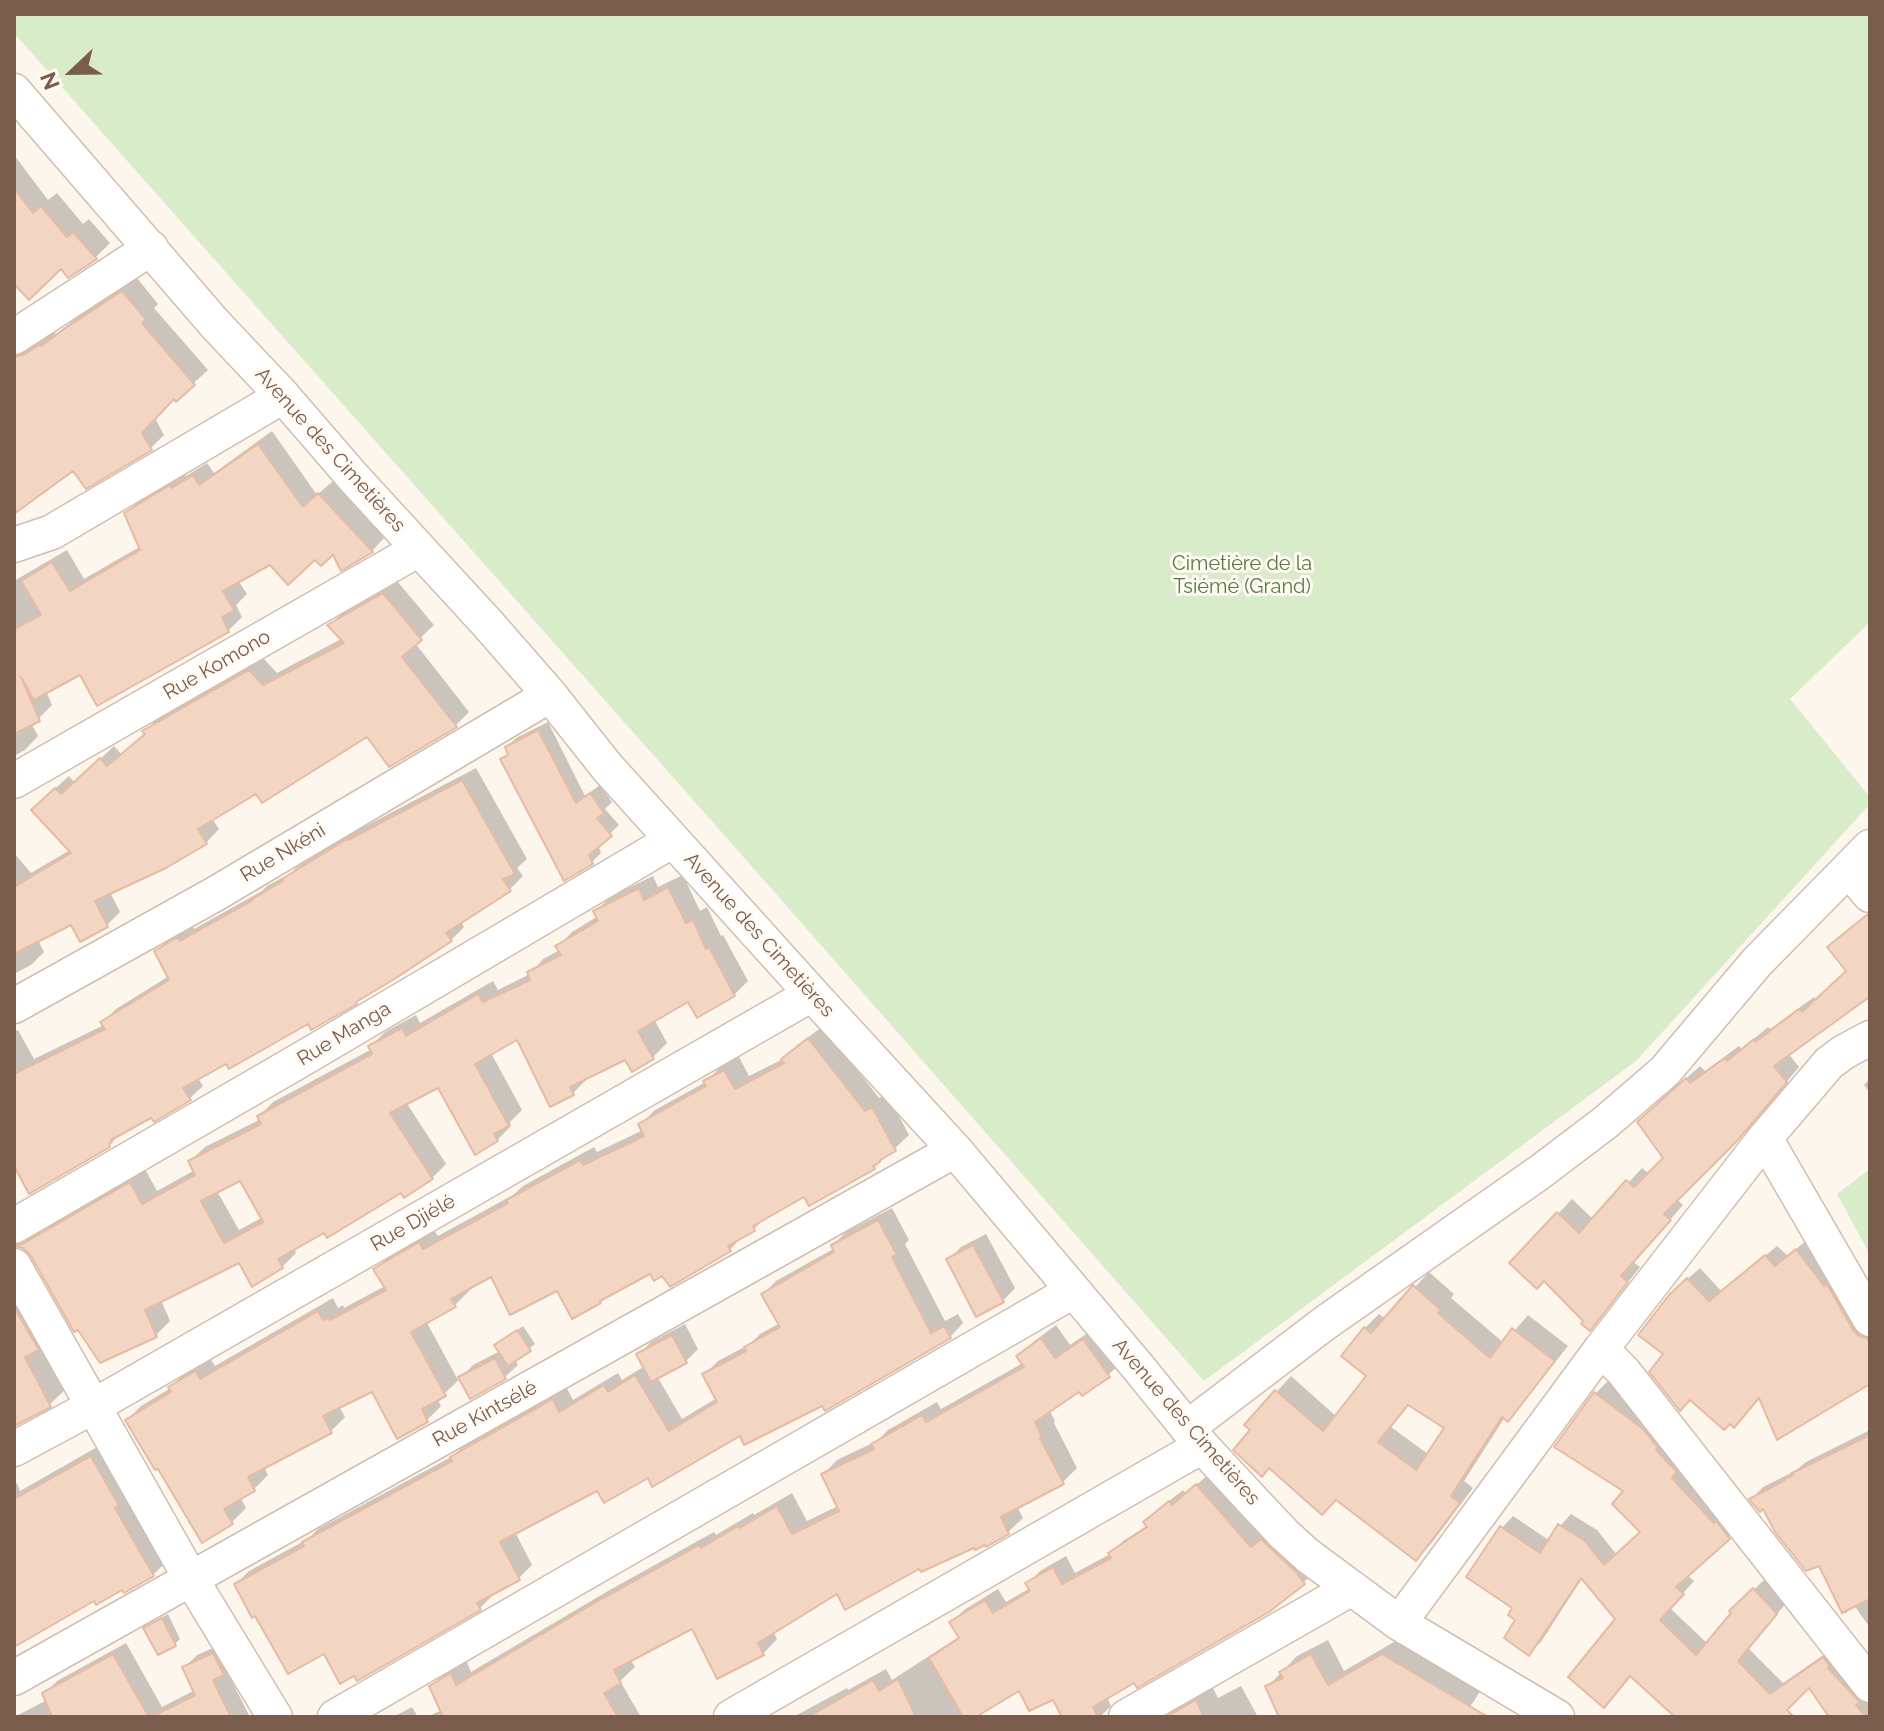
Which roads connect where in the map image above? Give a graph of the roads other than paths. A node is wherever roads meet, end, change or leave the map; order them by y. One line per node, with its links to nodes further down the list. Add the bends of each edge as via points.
1 (20, 108): 2 (street, Avenue des Cimetières)
2 (151, 248): 3 (street); 4 (street, Avenue des Cimetières)
3 (14, 337)
4 (283, 396): 5 (street, via 52,532); 6 (street, Avenue des Cimetières)
5 (14, 545)
6 (419, 549): 7 (street, Avenue des Cimetières); 8 (street, Rue Komono)
7 (550, 695): 9 (street, Avenue des Cimetières); 12 (street, Rue Nkéni, via 215,894)
8 (14, 781)
9 (673, 840): 11 (street, Avenue des Cimetières); 16 (street, Rue Manga)
10 (1863, 871): 22 (street, via 1757,962 1665,1071 1606,1122 1325,1323)
11 (812, 994): 15 (street, Avenue des Cimetières); 21 (street, Rue Djiélé)
12 (14, 1006)
13 (1870, 1038): 14 (street, via 1829,1063)
14 (1765, 1138): 19 (street); 20 (street)
15 (955, 1150): 18 (street, Avenue des Cimetières); 24 (street, Rue Kintsélé)
16 (14, 1226)
17 (14, 1266): 21 (street)
18 (1073, 1291): 22 (street, Avenue des Cimetières); 31 (street)
19 (1870, 1319)
20 (1601, 1349): 26 (street); 28 (street)
21 (94, 1406): 23 (street, Rue Djiélé); 24 (street)
22 (1194, 1437): 25 (street, Avenue des Cimetières, via 1284,1534); 32 (street)
23 (14, 1449)
24 (191, 1579): 27 (street, Rue Kintsélé); 30 (street)
25 (1352, 1588): 26 (street, Avenue des Cimetières); 33 (street)
26 (1399, 1623): 29 (street, Avenue des Cimetières)
27 (14, 1678)
28 (1870, 1685)
29 (1537, 1713)
30 (275, 1717)
31 (335, 1717)
32 (731, 1717)
33 (1126, 1717)

